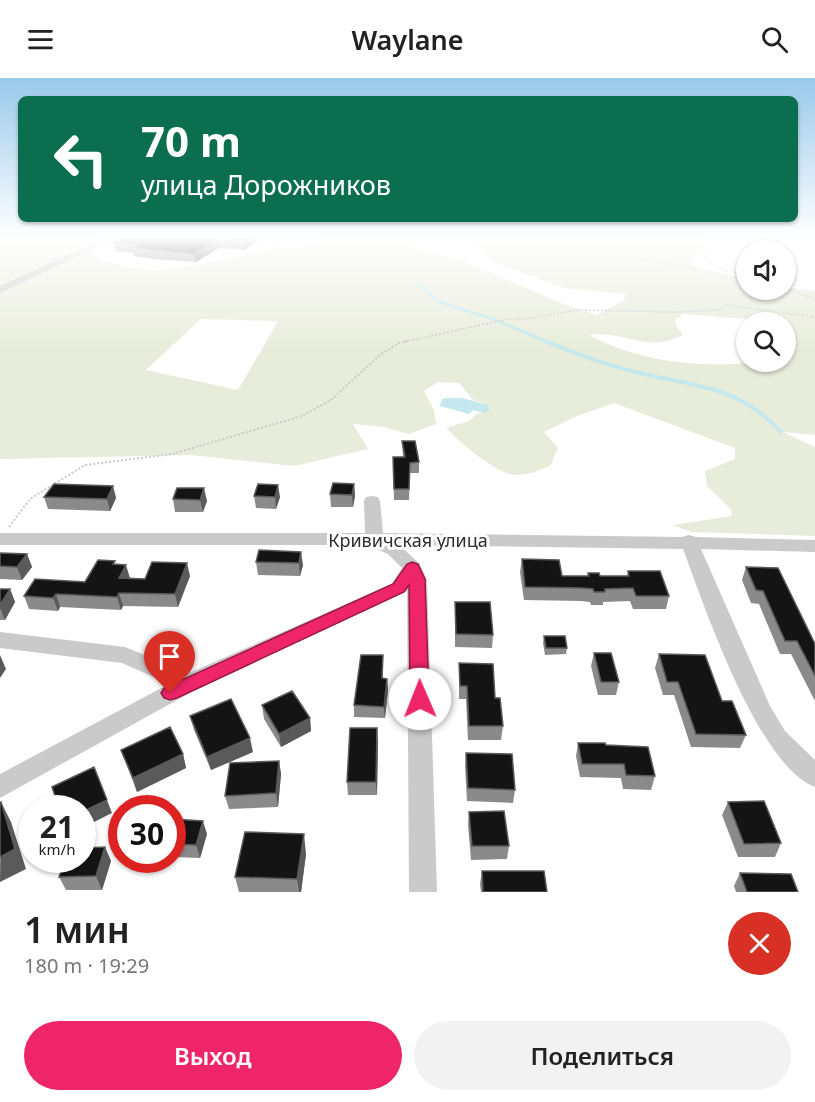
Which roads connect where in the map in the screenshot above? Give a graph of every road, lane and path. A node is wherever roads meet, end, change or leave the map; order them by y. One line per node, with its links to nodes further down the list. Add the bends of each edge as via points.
1 (30, 276): 2 (street)
2 (0, 290)
3 (796, 292): 4 (path)
4 (815, 299)
5 (815, 317): 7 (path, via 726,305 678,312 578,310 431,334 399,343 380,355 331,400 302,416 172,454 85,465 30,499)
6 (372, 501): 8 (street)
7 (4, 533): 8 (street, Кривичская улица)
8 (374, 541): 9 (street, Кривичская улица); 11 (street, via 394,549)
9 (689, 541): 10 (street, Кривичская улица); 14 (street, via 761,711 777,738)
10 (815, 546)
11 (412, 567): 13 (street, via 399,588); 16 (street, via 417,586)
12 (0, 640): 13 (street, via 125,655)
13 (189, 682): 15 (street)
14 (815, 776)
15 (0, 787)
16 (423, 892)

